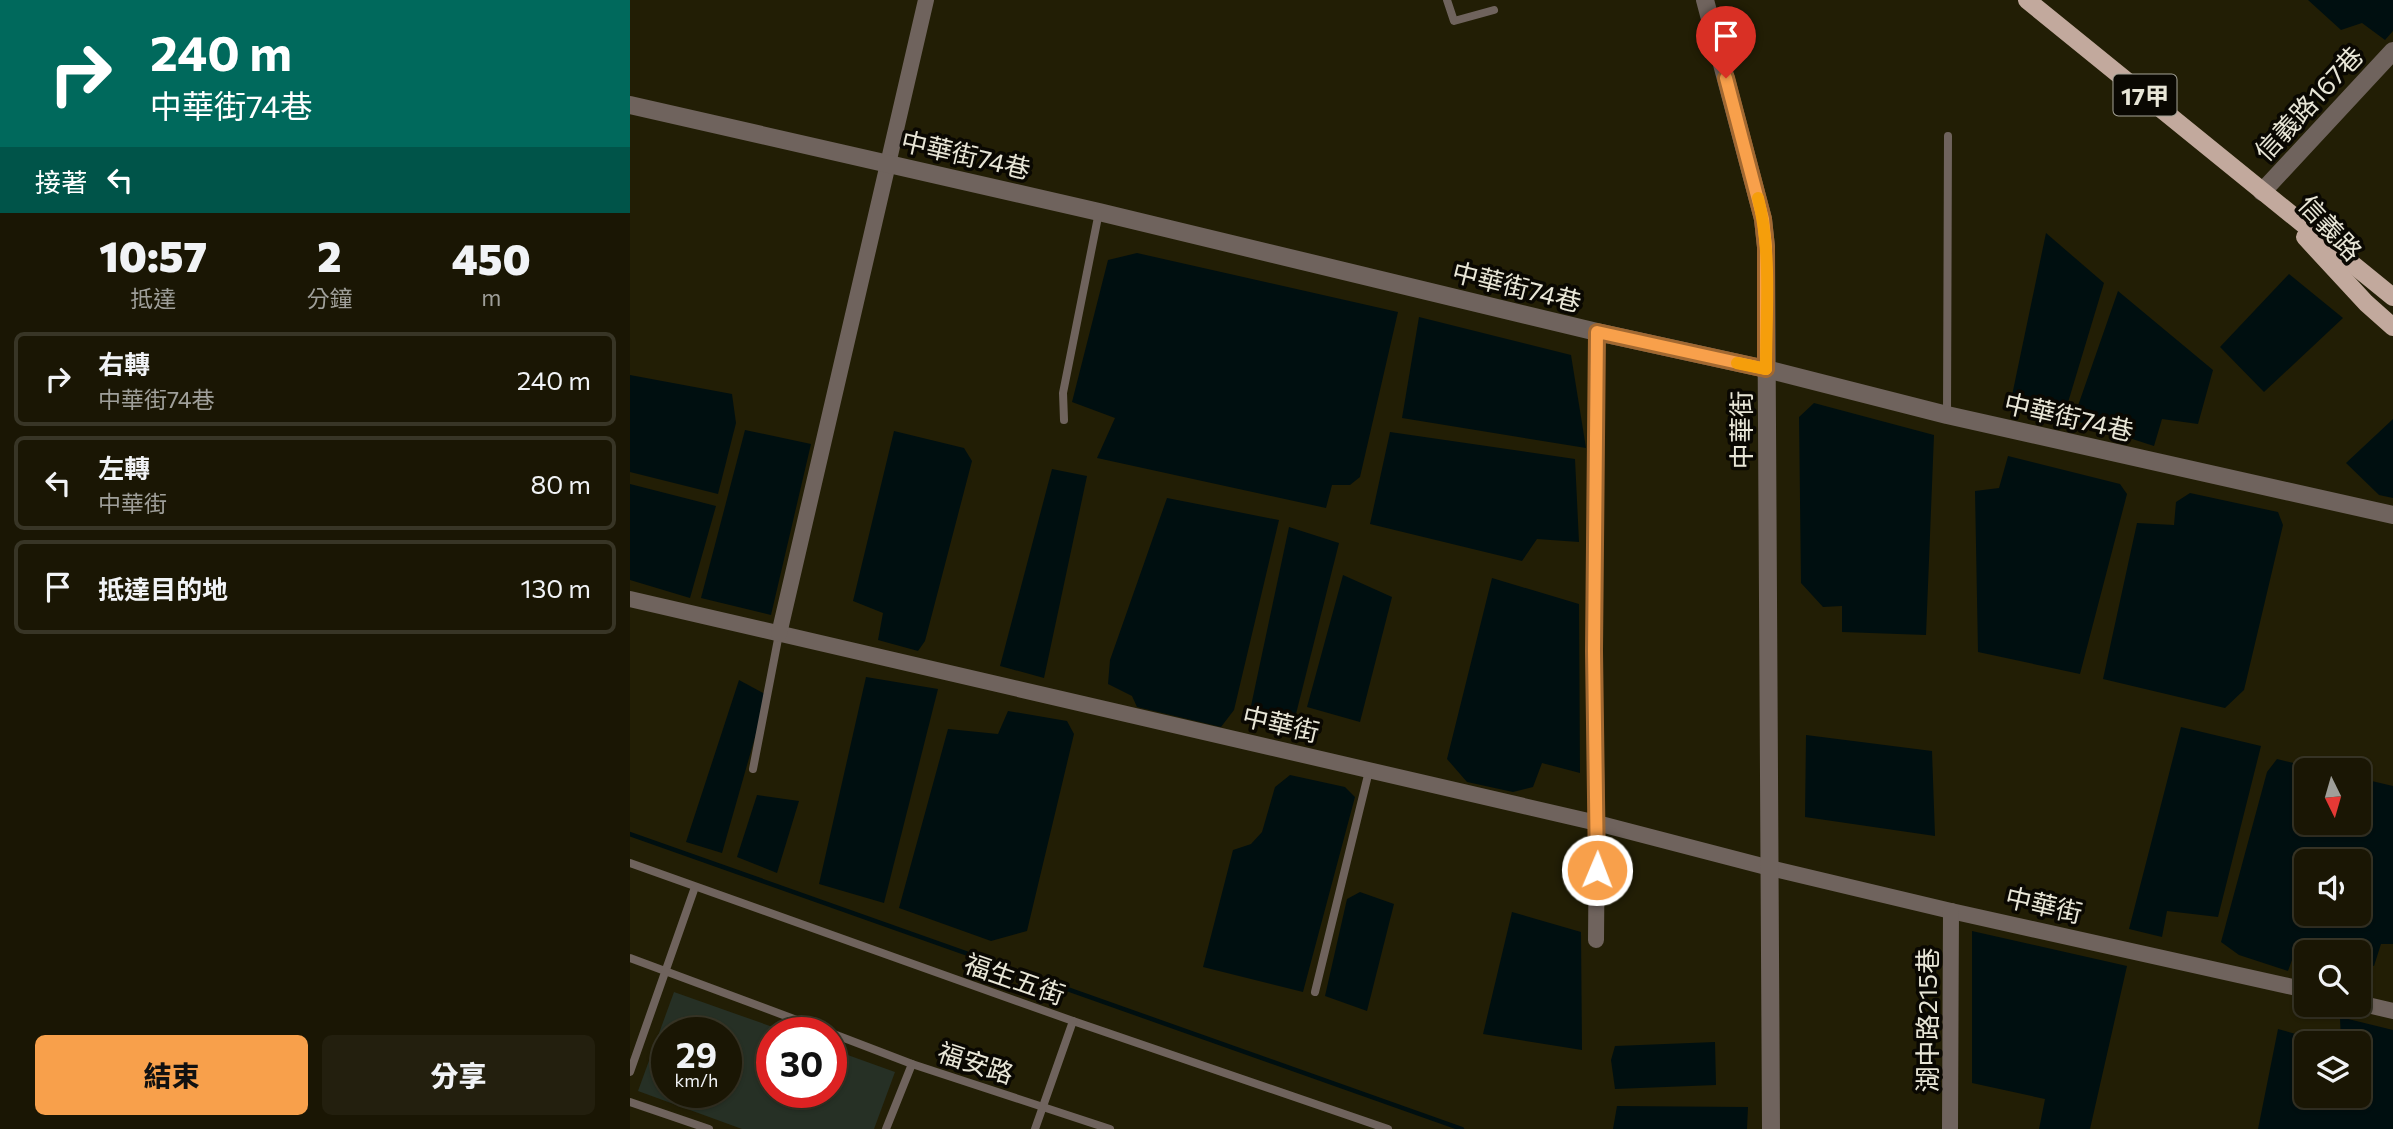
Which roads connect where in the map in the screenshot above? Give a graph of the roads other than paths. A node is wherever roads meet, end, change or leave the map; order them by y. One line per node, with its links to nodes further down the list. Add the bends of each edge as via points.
1 (926, 0): 9 (street)
2 (1447, 0): 5 (lane, via 1454,22)
3 (1705, 0): 15 (street, 中華街, via 1763,219)
4 (2027, 0): 10 (main road, 信義路 / 17甲)
5 (1494, 10)
6 (2393, 51): 10 (street, 信義路167巷)
7 (630, 105): 9 (street, 中華街74巷)
8 (1948, 136): 16 (lane)
9 (886, 163): 11 (street, 中華街74巷); 20 (street)
10 (2262, 192): 12 (main road, 信義路 / 17甲); 13 (main road, 信義路 / 17甲)
11 (1099, 212): 14 (street, 中華街74巷); 17 (lane, via 1063,393)
12 (2393, 297)
13 (2393, 327)
14 (1597, 332): 15 (street, 中華街74巷); 23 (street)
15 (1766, 369): 16 (street, 中華街74巷); 25 (street, 中華街)
16 (1947, 415): 18 (street, 中華街74巷)
17 (1064, 420)
18 (2393, 515)
19 (630, 599): 20 (street, 中華街)
20 (779, 634): 21 (lane); 22 (street, 中華街)
21 (753, 769)
22 (1369, 771): 23 (street, 中華街); 32 (lane)
23 (1597, 823): 25 (street, 中華街); 28 (street)
24 (630, 863): 26 (lane, 福生五街)
25 (1770, 868): 27 (street, 中華街); 47 (street, 中華街)
26 (695, 887): 30 (lane); 36 (lane, 福生五街)
27 (1951, 911): 31 (street, 中華街); 48 (street, 湖中路215巷)
28 (1596, 940)
29 (630, 958): 30 (lane, 福安路)
30 (666, 971): 35 (lane, 福安路); 39 (lane)
31 (2294, 987)
32 (1315, 992)
33 (2371, 1006): 34 (street)
34 (2393, 1011)
35 (788, 1017)
36 (1073, 1021): 41 (lane); 46 (lane, 福生五街)
37 (847, 1039): 38 (lane, 福安路)
38 (912, 1064): 41 (lane, 福安路); 43 (lane)
39 (630, 1072)
40 (630, 1102): 42 (lane)
41 (1043, 1105): 44 (lane); 45 (lane, 福安路)
42 (709, 1129)
43 (886, 1129)
44 (1035, 1129)
45 (1110, 1129)
46 (1388, 1129)
47 (1772, 1129)
48 (1950, 1129)

